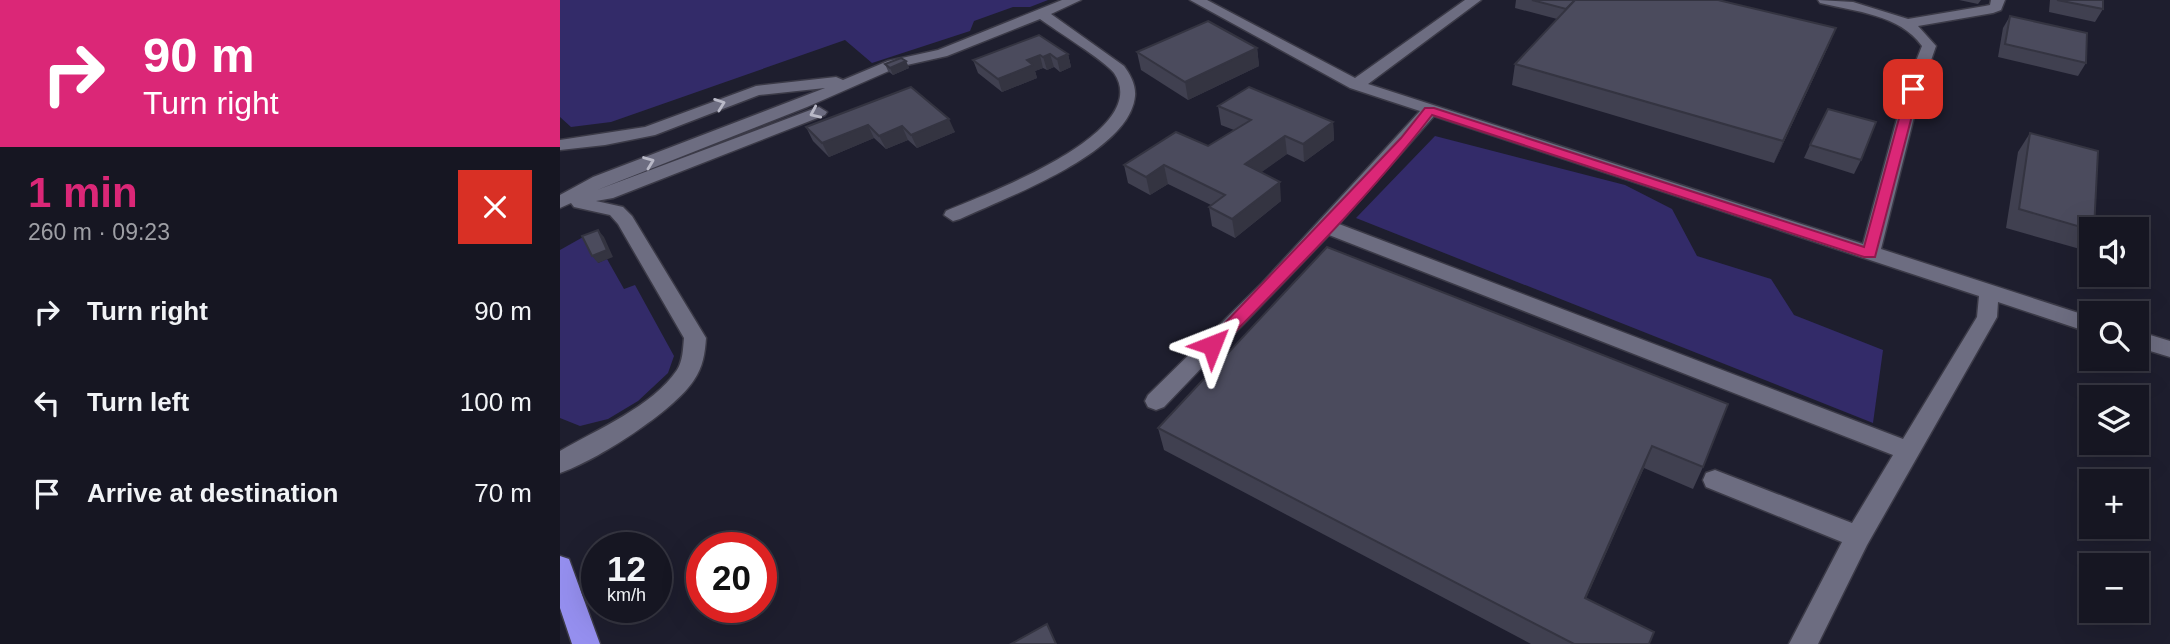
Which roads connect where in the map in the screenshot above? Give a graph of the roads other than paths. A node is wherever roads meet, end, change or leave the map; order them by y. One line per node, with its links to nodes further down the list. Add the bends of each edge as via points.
1 (1074, 0): 6 (lane)
2 (1197, 0): 10 (lane)
3 (1474, 0): 10 (lane)
4 (1825, 0): 7 (lane)
5 (1998, 0): 7 (lane, via 1988,10)
6 (1041, 13): 8 (lane); 16 (lane, via 1119,69 1127,90 1124,111 1115,126 1079,156)
7 (1904, 24): 18 (lane, via 1929,46 1913,89)
8 (942, 53): 9 (lane, via 893,64); 15 (lane, one-way to 15, via 929,65 783,127 607,194)
9 (858, 79): 12 (lane, one-way to 9, via 755,91); 14 (lane, one-way to 9)
10 (1356, 85): 11 (lane)
11 (1430, 110): 17 (lane); 18 (lane)
12 (649, 131): 13 (lane); 14 (lane)
13 (560, 145)
14 (600, 181): 15 (lane)
15 (561, 197): 25 (lane, via 616,211 625,220 695,338 687,374 671,391)
16 (953, 215)
17 (1325, 226): 23 (lane); 24 (lane)
18 (1870, 254): 19 (lane)
19 (1989, 292): 20 (lane); 24 (lane, via 1987,317)
20 (2079, 320)
21 (2149, 343): 22 (lane)
22 (2170, 349)
23 (1156, 401)
24 (1909, 451): 27 (lane)
25 (560, 463)
26 (1715, 480): 27 (lane)
27 (1858, 537): 30 (lane)
28 (560, 568): 29 (highway)
29 (586, 644)
30 (1803, 644)

